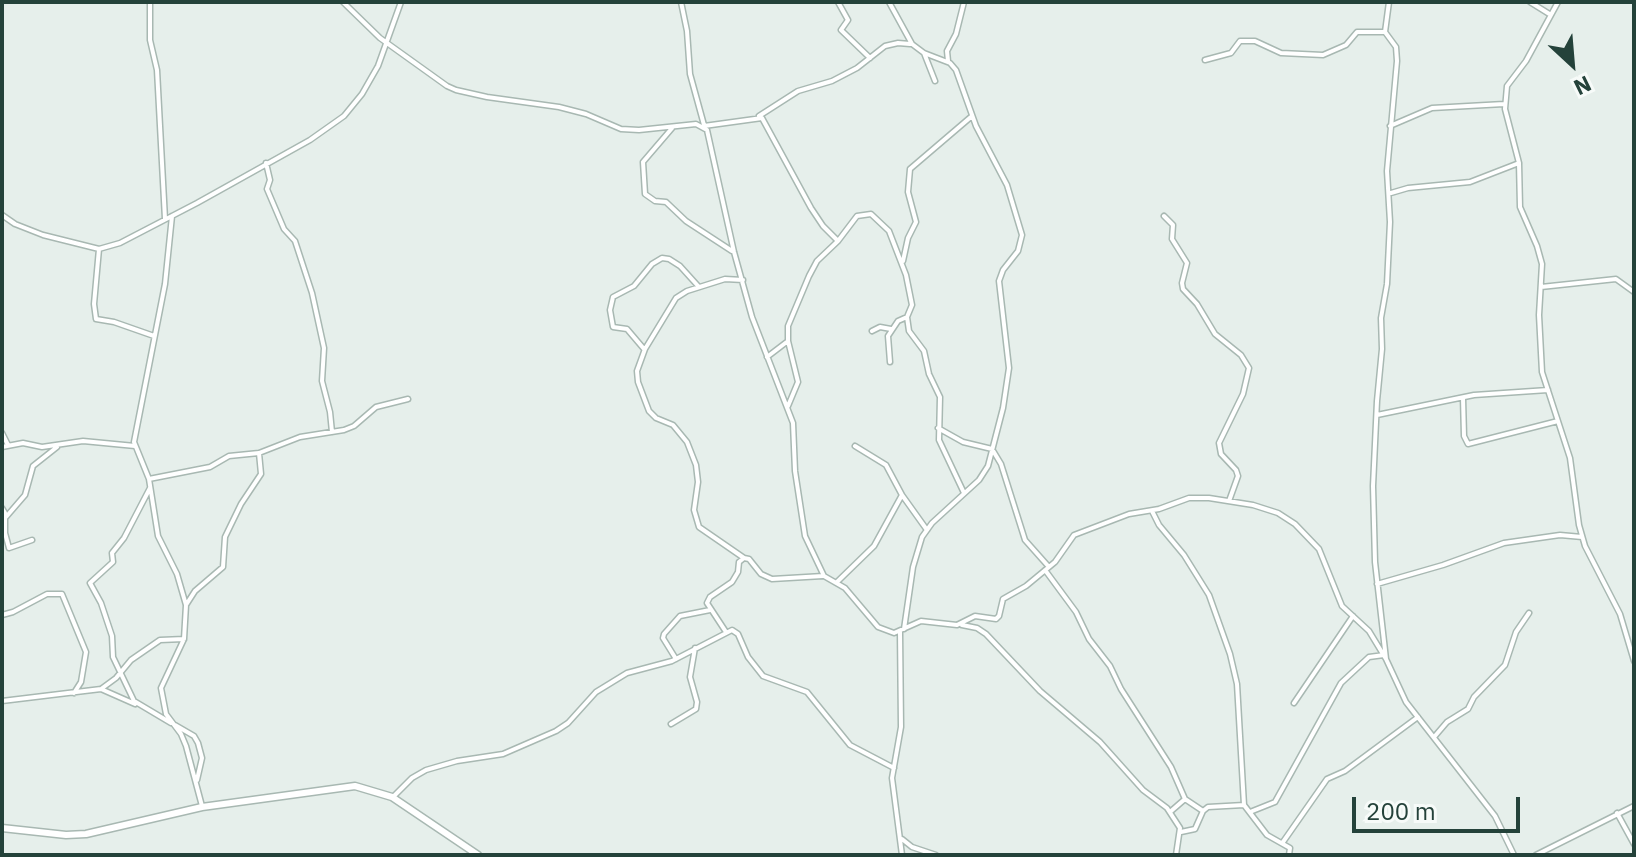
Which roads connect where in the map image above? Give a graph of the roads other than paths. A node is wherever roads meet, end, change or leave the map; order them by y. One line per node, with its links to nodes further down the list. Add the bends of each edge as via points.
1 (150, 2): 32 (street)
2 (343, 2): 13 (street)
3 (401, 2): 13 (street)
4 (681, 2): 23 (street, via 690,74)
5 (838, 2): 16 (street, via 848,20 841,30)
6 (889, 2): 14 (street)
7 (964, 2): 18 (street)
8 (1389, 2): 12 (street)
9 (1530, 2): 11 (street)
10 (1558, 2): 11 (street)
11 (1552, 16): 20 (street, via 1507,86)
12 (1385, 32): 17 (street, via 1357,32 1346,45 1323,55 1281,53 1255,41 1238,41 1231,53); 24 (street, via 1397,50)
13 (387, 43): 25 (street, via 456,90 559,107 621,129); 26 (street, via 370,81 344,116)
14 (912, 44): 15 (street); 16 (street, via 885,46)
15 (924, 53): 18 (street); 19 (street)
16 (870, 58): 22 (street, via 832,81 790,95)
17 (1205, 60)
18 (948, 61): 21 (street)
19 (935, 81)
20 (1505, 104): 24 (street, via 1432,108); 27 (street)
21 (972, 116): 36 (street, via 910,169 908,192 916,222); 63 (street, via 1003,176 1023,238 999,281 1009,368)
22 (758, 117): 23 (street); 33 (street, via 811,208)
23 (704, 126): 25 (street); 35 (street)
24 (1390, 126): 28 (street)
25 (673, 127): 35 (street, via 643,162 645,194 666,202)
26 (266, 163): 30 (street); 56 (street, via 267,189 295,241 312,293 324,348 322,381)
27 (1519, 163): 28 (street, via 1470,182); 39 (street, via 1519,203 1540,256)
28 (1390, 193): 53 (street)
29 (2, 215): 34 (street, via 24,228)
30 (172, 216): 32 (street); 44 (street)
31 (1164, 216): 69 (street, via 1173,225 1172,239 1187,263 1183,289 1215,334 1249,368 1243,394 1219,443 1238,476)
32 (165, 219): 34 (street)
33 (838, 241): 36 (street, via 857,216 871,214 889,231); 45 (street, via 813,267 789,323)
34 (99, 249): 44 (street, via 96,319)
35 (734, 252): 37 (street)
36 (902, 264): 41 (street, via 912,305)
37 (743, 280): 38 (street); 47 (street)
38 (699, 287): 46 (street, via 676,298); 46 (street, via 680,266 662,258 634,286 613,297 613,327 627,329)
39 (1541, 287): 40 (street, via 1616,279); 49 (street, via 1542,369)
40 (1634, 292)
41 (907, 317): 42 (street); 55 (street, via 940,397)
42 (891, 329): 43 (street); 48 (street)
43 (872, 331)
44 (154, 336): 60 (street)
45 (788, 341): 47 (street); 52 (street, via 798,384)
46 (645, 349): 76 (street, via 638,382 649,411 673,425 687,442 696,465 694,510 699,527)
47 (767, 357): 52 (street)
48 (890, 362)
49 (1548, 390): 50 (street); 54 (street)
50 (1463, 397): 53 (street); 54 (street, via 1468,444)
51 (408, 399): 56 (street, via 376,407 354,426)
52 (788, 406): 78 (street, via 803,527)
53 (1377, 415): 80 (street)
54 (1558, 421): 74 (street, via 1570,458)
55 (938, 428): 63 (street); 67 (street)
56 (332, 432): 64 (street, via 300,437)
57 (2, 433): 59 (street)
58 (63, 444): 59 (street); 60 (street); 72 (street, via 33,466 24,497)
59 (8, 445): 62 (street)
60 (135, 446): 65 (street)
61 (855, 446): 68 (street, via 883,461)
62 (2, 447)
63 (992, 449): 67 (street, via 984,474); 77 (street, via 1025,540)
64 (259, 453): 65 (street, via 237,454 210,467); 81 (street, via 261,474 225,537 223,567)
65 (149, 479): 66 (street)
66 (151, 486): 81 (street, via 158,536); 94 (street, via 112,553 112,563 90,582)
67 (964, 493): 73 (street)
68 (902, 495): 73 (street); 79 (street, via 874,546)
69 (1229, 501): 71 (street, via 1189,498); 85 (street, via 1278,513 1310,537 1324,557 1338,601)
70 (2, 508): 72 (street)
71 (1151, 510): 77 (street, via 1074,535); 108 (street, via 1209,595 1230,654 1238,691)
72 (6, 517): 75 (street, via 8,547)
73 (927, 530): 87 (street, via 913,567)
74 (1582, 537): 80 (street, via 1504,543); 93 (street, via 1620,614)
75 (32, 540)
76 (744, 558): 78 (street, via 772,579); 82 (street, via 732,582 708,600)
77 (1047, 569): 86 (street, via 1003,599 998,618 975,616); 107 (street, via 1171,767)
78 (824, 576): 79 (street)
79 (837, 582): 87 (street, via 878,627 891,633)
80 (1377, 584): 91 (street)
81 (186, 605): 89 (street)
82 (710, 610): 88 (street); 92 (street, via 680,616 664,634)
83 (1529, 613): 103 (street, via 1505,665 1468,709)
84 (2, 615): 96 (street, via 47,594 62,594 86,652)
85 (1353, 616): 91 (street); 98 (street)
86 (960, 624): 87 (street, via 921,621); 112 (street, via 986,634)
87 (902, 630): 104 (street, via 901,727)
88 (726, 632): 90 (street); 104 (street, via 738,634 763,676 807,692 850,745)
89 (184, 639): 94 (street, via 160,640); 102 (street, via 161,688)
90 (695, 648): 92 (street); 101 (street, via 690,677 696,709)
91 (1385, 657): 100 (street, via 1400,693); 113 (street, via 1365,659 1341,683 1275,802)
92 (676, 659): 106 (street, via 627,673 596,692 556,731 503,754 426,770)
93 (1634, 661)
94 (120, 673): 95 (street); 99 (street)
95 (101, 689): 96 (street); 99 (street)
96 (74, 693): 97 (street)
97 (2, 701)
98 (1294, 703)
99 (137, 704): 102 (street)
100 (1418, 717): 103 (street); 118 (street, via 1327,779)
101 (671, 724)
102 (174, 725): 105 (street); 105 (street, via 198,743 202,758)
103 (1435, 736): 125 (street, via 1495,816)
104 (894, 768): 117 (street)
105 (196, 782): 110 (street)
106 (392, 797): 110 (street, via 349,786); 120 (street)
107 (1185, 799): 111 (street); 112 (street)
108 (1244, 805): 111 (street); 113 (street)
109 (1634, 806): 114 (street)
110 (202, 807): 115 (street, via 86,834)
111 (1203, 811): 116 (street, via 1195,829)
112 (1170, 812): 116 (street)
113 (1250, 812): 118 (street, via 1267,835)
114 (1617, 813): 119 (street); 126 (street)
115 (2, 828)
116 (1180, 832): 123 (street)
117 (902, 839): 121 (street); 122 (street)
118 (1283, 842): 124 (street)
119 (1634, 844)
120 (478, 855)
121 (902, 855)
122 (936, 855)
123 (1176, 855)
124 (1289, 855)
125 (1514, 855)
126 (1536, 855)

